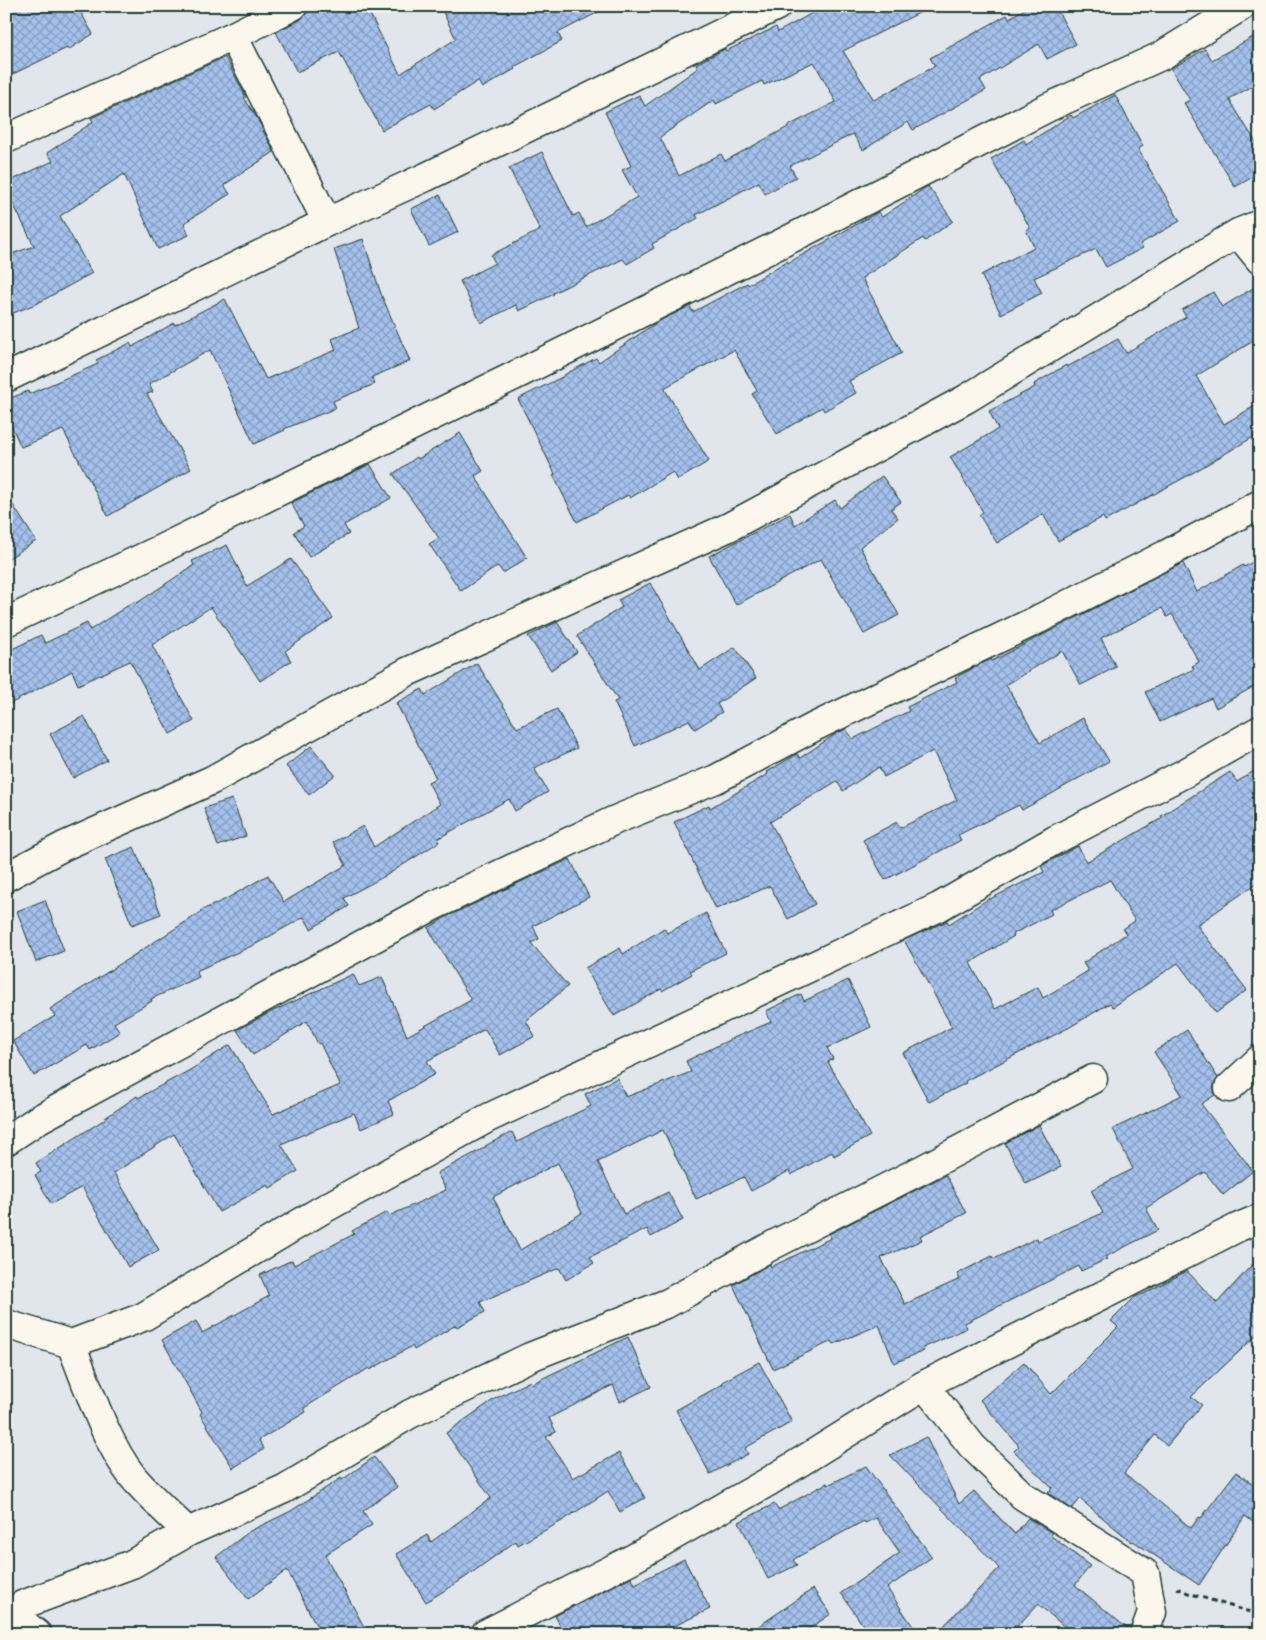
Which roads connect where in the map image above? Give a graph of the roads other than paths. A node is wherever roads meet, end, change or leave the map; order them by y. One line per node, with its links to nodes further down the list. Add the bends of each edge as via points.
1 (293, 6): 4 (street)
2 (777, 6): 6 (street)
3 (1242, 6): 11 (street, via 1161,56 1049,107 518,374)
4 (233, 36): 5 (street); 6 (street)
5 (6, 138)
6 (327, 222): 9 (street)
7 (1249, 228): 8 (street); 13 (street, via 966,399 729,527 407,672 212,780 64,846)
8 (1260, 260)
9 (6, 378)
10 (1260, 504): 17 (street, via 1037,620 716,778 615,820 435,905 39,1119)
11 (6, 622)
12 (1260, 730): 20 (street, via 939,907 488,1118 320,1211 143,1317)
13 (6, 876)
14 (1260, 1060): 16 (street)
15 (1093, 1079): 22 (street, via 668,1303 530,1357 418,1410 284,1489)
16 (1229, 1088)
17 (6, 1141)
18 (1260, 1218): 21 (street)
19 (6, 1324): 20 (street)
20 (71, 1344): 22 (street, via 109,1438 132,1476)
21 (924, 1385): 25 (street, via 768,1482 659,1544); 26 (street, via 972,1446 1023,1496 1145,1572 1152,1612)
22 (188, 1532): 23 (street, via 132,1564)
23 (12, 1607): 24 (street, via 18,1619)
24 (37, 1634)
25 (485, 1634)
26 (1144, 1634)

